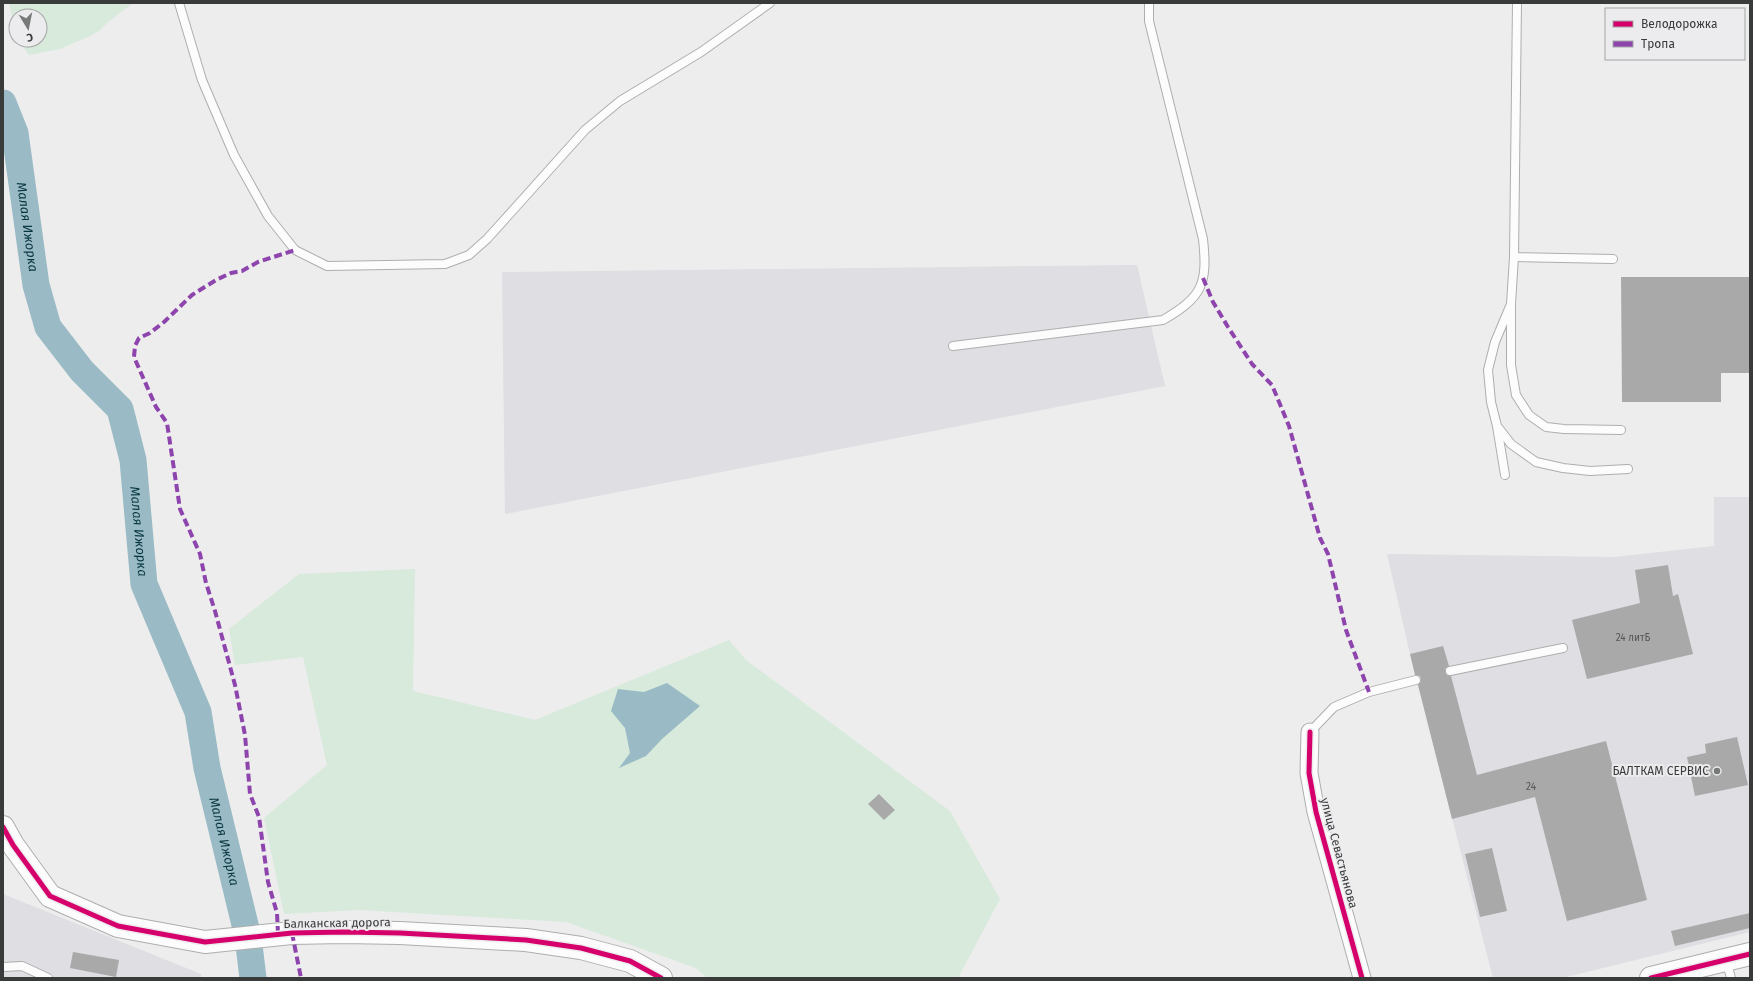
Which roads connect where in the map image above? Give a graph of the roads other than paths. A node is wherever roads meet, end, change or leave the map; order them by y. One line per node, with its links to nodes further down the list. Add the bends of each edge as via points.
1 (179, 3): 2 (lane, via 202,80 234,155 268,216 295,250 327,266 445,264 469,255 487,239 591,125 620,101 701,52)
2 (770, 3)
3 (1149, 3): 8 (lane, via 1149,21 1203,239 1203,278 1196,294 1184,308 1163,320)
4 (1517, 3): 5 (lane)
5 (1514, 257): 6 (lane); 7 (lane)
6 (1613, 259)
7 (1511, 304): 9 (lane, via 1495,342 1488,370 1490,402); 10 (lane, via 1511,365 1516,395 1529,415 1546,427 1564,430)
8 (953, 346)
9 (1497, 426): 11 (lane, via 1511,444 1536,462 1590,471); 12 (lane)
10 (1621, 430)
11 (1628, 469)
12 (1505, 475)
13 (1563, 648): 14 (lane)
14 (1450, 671)
15 (1416, 680): 16 (lane, via 1369,692 1334,707)
16 (1310, 732): 23 (street, улица Севастьянова, via 1309,773 1316,812)
17 (3, 827): 22 (street, Балканская дорога, via 50,896 118,926 205,942 278,934 343,932 526,940 581,948 623,959)
18 (1750, 954): 20 (street)
19 (3, 967): 21 (lane, via 22,966)
20 (1728, 969): 24 (street)
21 (48, 978)
22 (662, 978)
23 (1362, 978)
24 (1651, 978)

